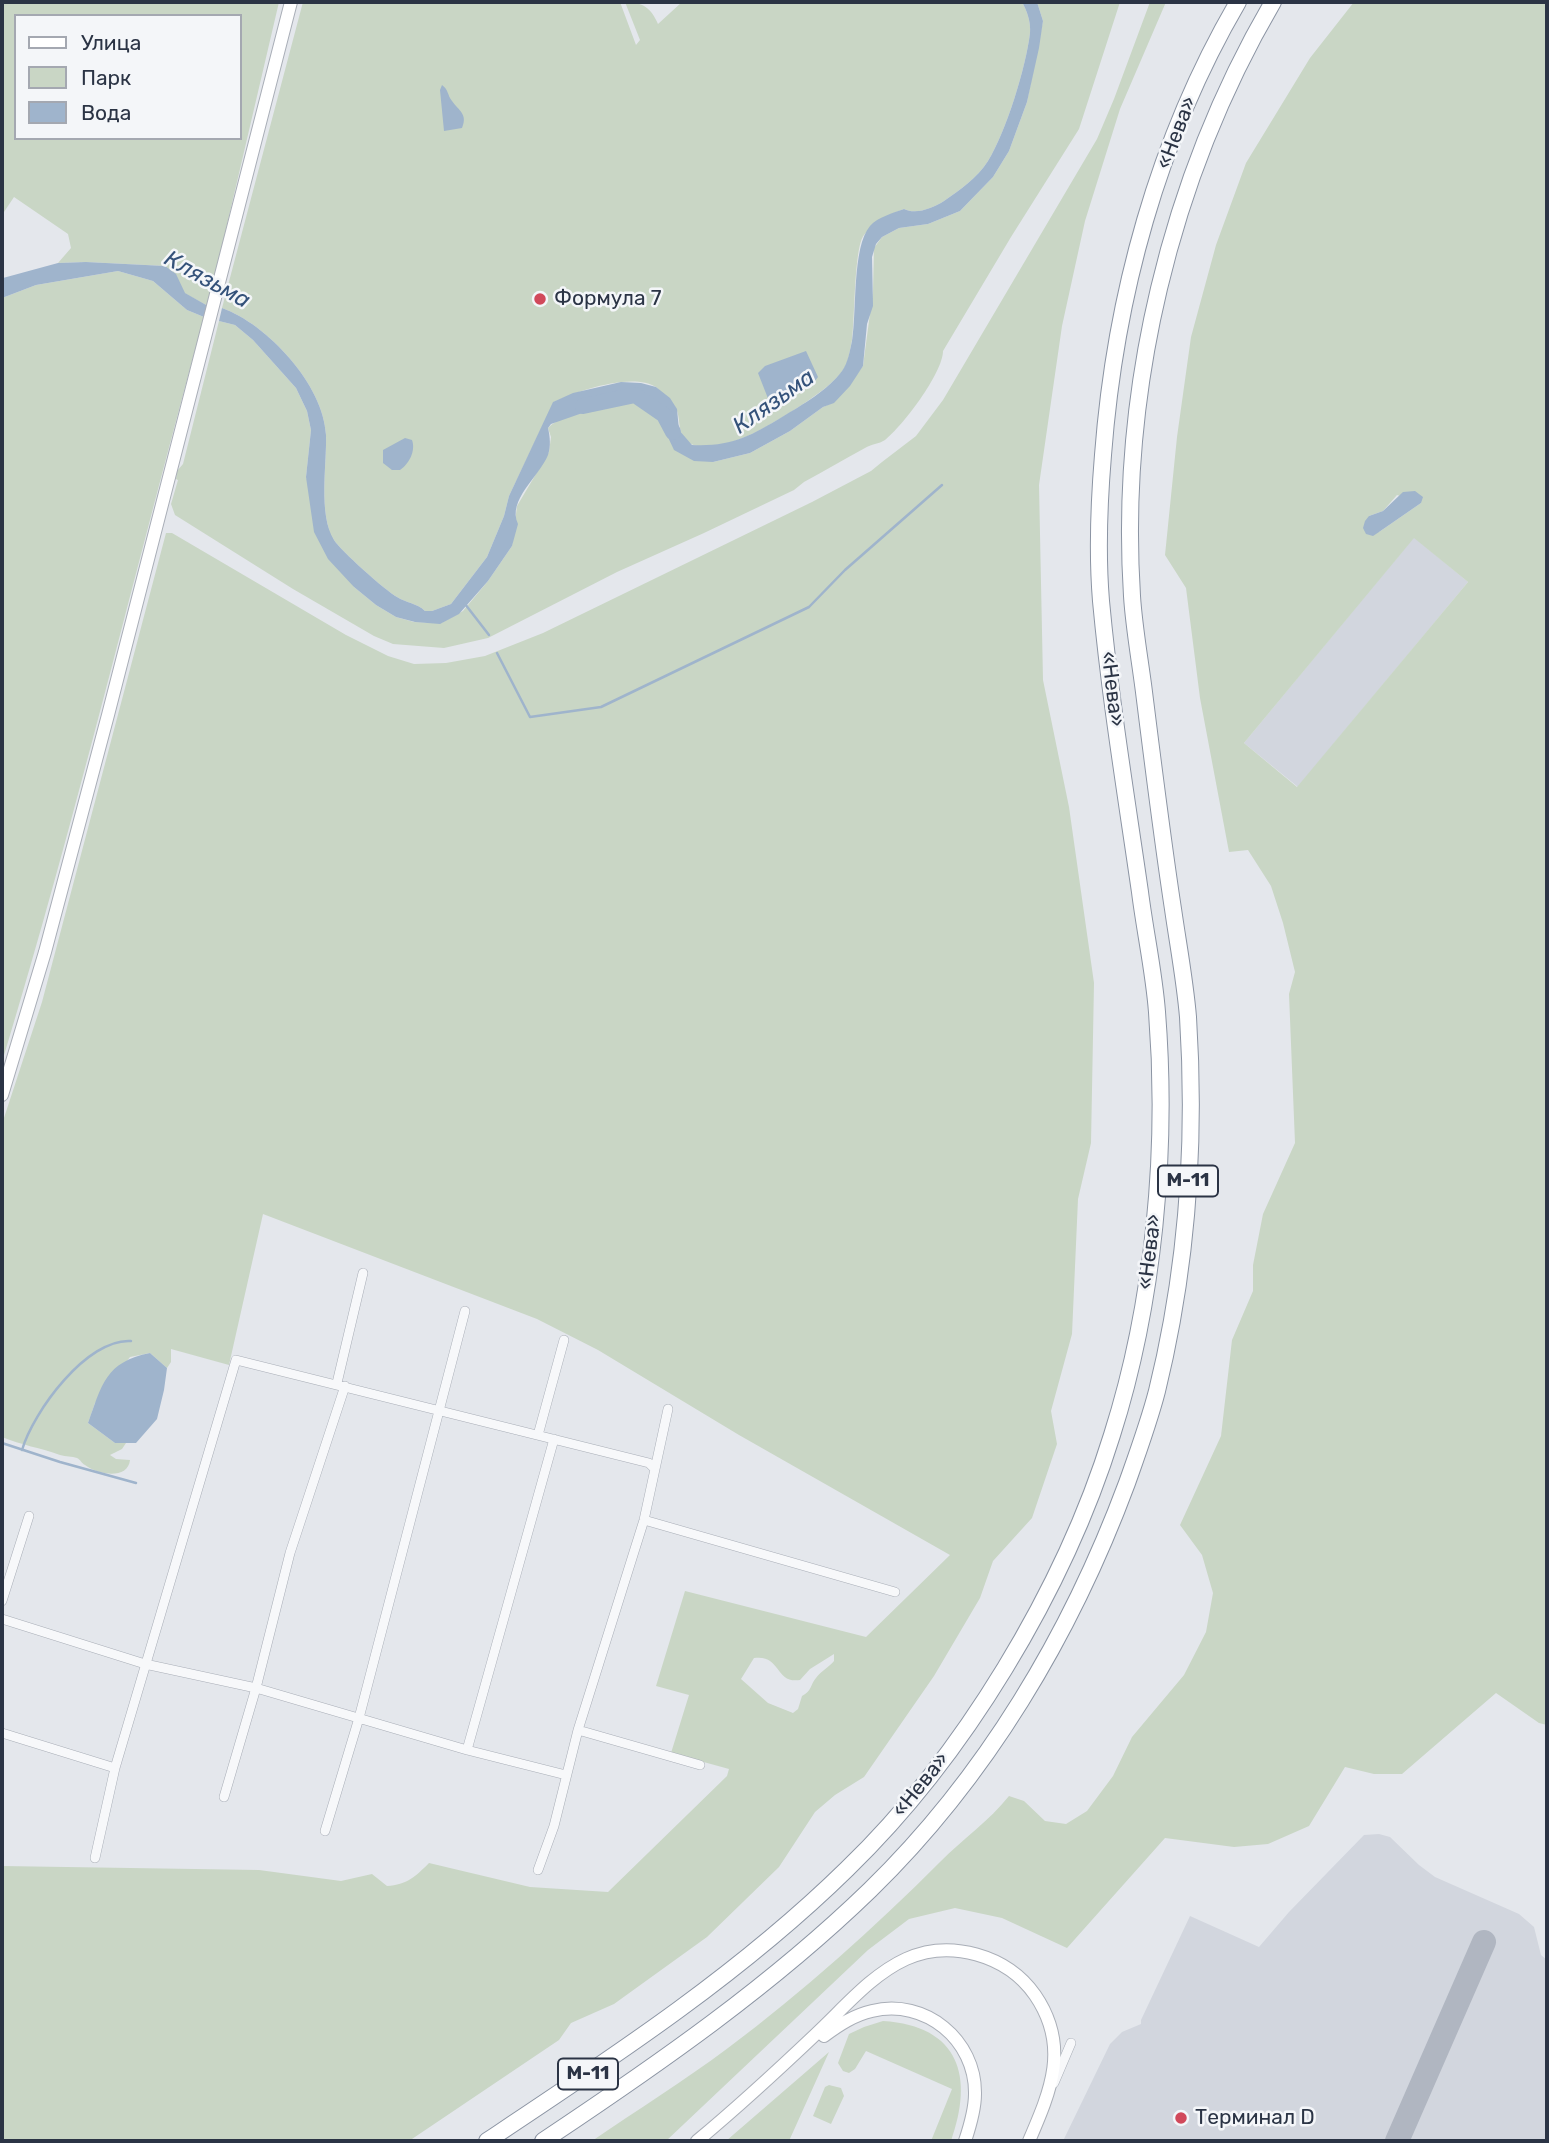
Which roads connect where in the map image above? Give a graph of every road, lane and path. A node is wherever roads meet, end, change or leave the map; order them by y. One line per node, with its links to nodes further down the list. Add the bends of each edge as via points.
1 (291, 2): 4 (street, via 48,939)
2 (1238, 2): 36 (highway, «Нева» / М-11, via 1185,108 1149,207 1125,296 1108,397 1100,500 1101,596 1157,1010 1160,1104 1157,1195 1144,1299 1111,1439 1069,1545 1012,1657 915,1795 850,1867 769,1940 589,2073)
3 (1273, 2): 37 (highway, «Нева» / М-11, via 1214,120 1179,215 1156,302 1138,407 1131,502 1132,597 1188,1012 1191,1106 1188,1200 1174,1309 1142,1441 1108,1535 1044,1664 989,1751 938,1816 873,1887 789,1964)
4 (2, 1095)
5 (363, 1273): 8 (street)
6 (465, 1311): 10 (street)
7 (564, 1340): 11 (street)
8 (341, 1384): 10 (street); 19 (street, via 236,1360); 20 (street, via 290,1553)
9 (668, 1409): 13 (street)
10 (441, 1411): 11 (street); 21 (street)
11 (538, 1435): 12 (street)
12 (554, 1439): 13 (street); 24 (street)
13 (654, 1468): 15 (street)
14 (29, 1516): 17 (street)
15 (643, 1520): 16 (street); 22 (street)
16 (895, 1592)
17 (2, 1601)
18 (2, 1619): 19 (street)
19 (145, 1664): 20 (street); 26 (street)
20 (256, 1688): 21 (street); 28 (street)
21 (359, 1718): 24 (street); 29 (street)
22 (578, 1730): 25 (street); 27 (street)
23 (2, 1733): 26 (street)
24 (467, 1750): 27 (street)
25 (700, 1765)
26 (115, 1768): 30 (street)
27 (566, 1775): 31 (street)
28 (225, 1797)
29 (325, 1831)
30 (95, 1858)
31 (538, 1870)
32 (1071, 2043): 34 (street)
33 (779, 2069): 34 (street, via 869,1985 904,1960 928,1952 959,1951 988,1958 1011,1971 1040,2002 1051,2028 1055,2056); 35 (street); 40 (street, via 860,2014 898,2009 924,2014 954,2037 972,2070 975,2094)
34 (1047, 2101): 41 (street)
35 (730, 2114): 38 (street); 39 (street)
36 (487, 2141)
37 (543, 2141)
38 (697, 2141)
39 (704, 2141)
40 (965, 2141)
41 (1029, 2141)

